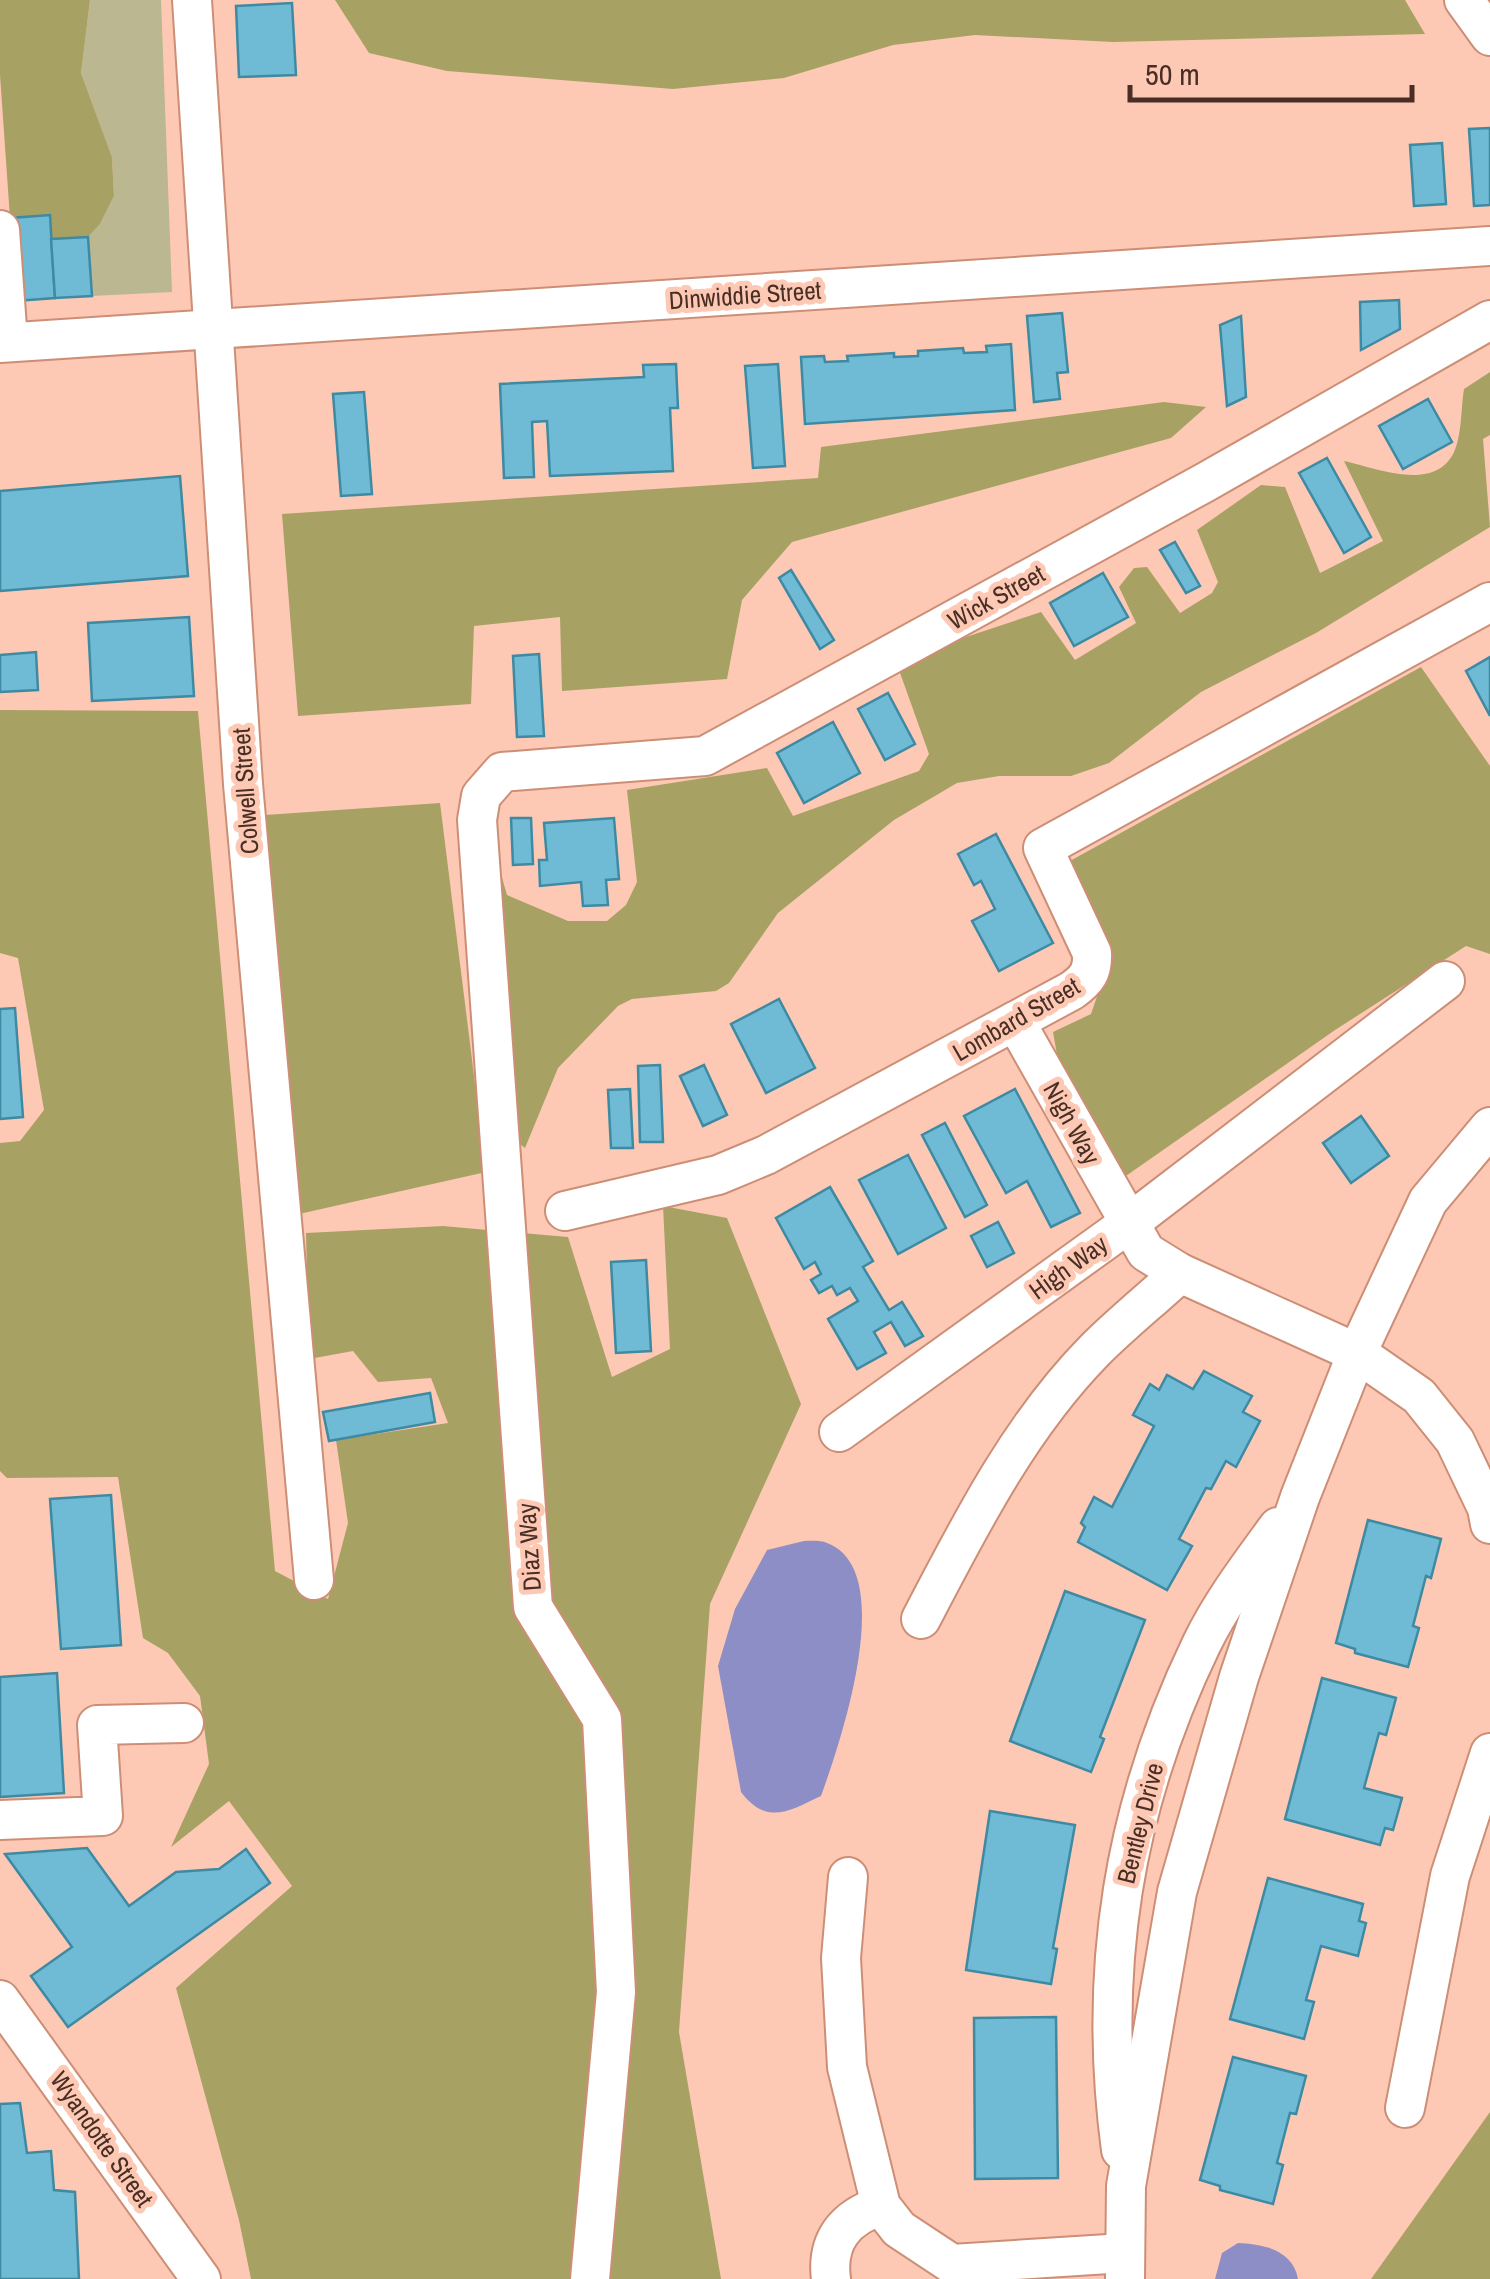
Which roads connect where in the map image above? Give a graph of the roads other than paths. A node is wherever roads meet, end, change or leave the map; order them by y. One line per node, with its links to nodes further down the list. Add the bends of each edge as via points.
1 (192, 0): 7 (street, Colwell Street)
2 (1464, 0): 3 (street)
3 (1490, 36)
4 (0, 230): 8 (street)
5 (1490, 246): 7 (street, Dinwiddie Street)
6 (1490, 320): 10 (street, Wick Street, via 705,756 502,772)
7 (215, 330): 8 (street, Dinwiddie Street); 21 (street, Colwell Street, via 244,784)
8 (4, 342)
9 (1490, 602): 12 (street, Lombard Street, via 1043,848 1093,966 1071,991)
10 (481, 796): 34 (street, Diaz Way, via 477,820 533,1607 602,1719 616,1992)
11 (1445, 981): 15 (street)
12 (1016, 1022): 14 (street, Lombard Street, via 766,1156 718,1175); 15 (street, Nigh Way)
13 (1490, 1127): 17 (street, Bentley Drive, via 1428,1201)
14 (564, 1211)
15 (1128, 1224): 16 (street, High Way, via 1146,1252); 18 (street, High Way)
16 (1180, 1273): 17 (street, High Way); 22 (street, via 1094,1350 1044,1410 978,1509)
17 (1357, 1353): 19 (street, Bentley Drive); 20 (street, High Way, via 1419,1396 1443,1426)
18 (840, 1432)
19 (1300, 1497): 29 (street, Bentley Drive, via 1177,1892); 29 (street, Bentley Drive, via 1203,1640 1138,1811 1111,1988 1112,2078)
20 (1490, 1524)
21 (314, 1580)
22 (920, 1618)
23 (184, 1723): 25 (street, via 97,1726 103,1816)
24 (1490, 1753): 28 (street, via 1450,1876)
25 (0, 1820)
26 (848, 1877): 30 (street, via 841,1958 847,2067)
27 (0, 2000): 33 (street, Wyandotte Street)
28 (1405, 2108)
29 (1126, 2186): 31 (street, Bentley Drive)
30 (881, 2206): 32 (street); 35 (street, via 844,2225 834,2242)
31 (1124, 2266): 32 (street)
32 (951, 2271)
33 (201, 2279)
34 (590, 2279)
35 (831, 2279)

